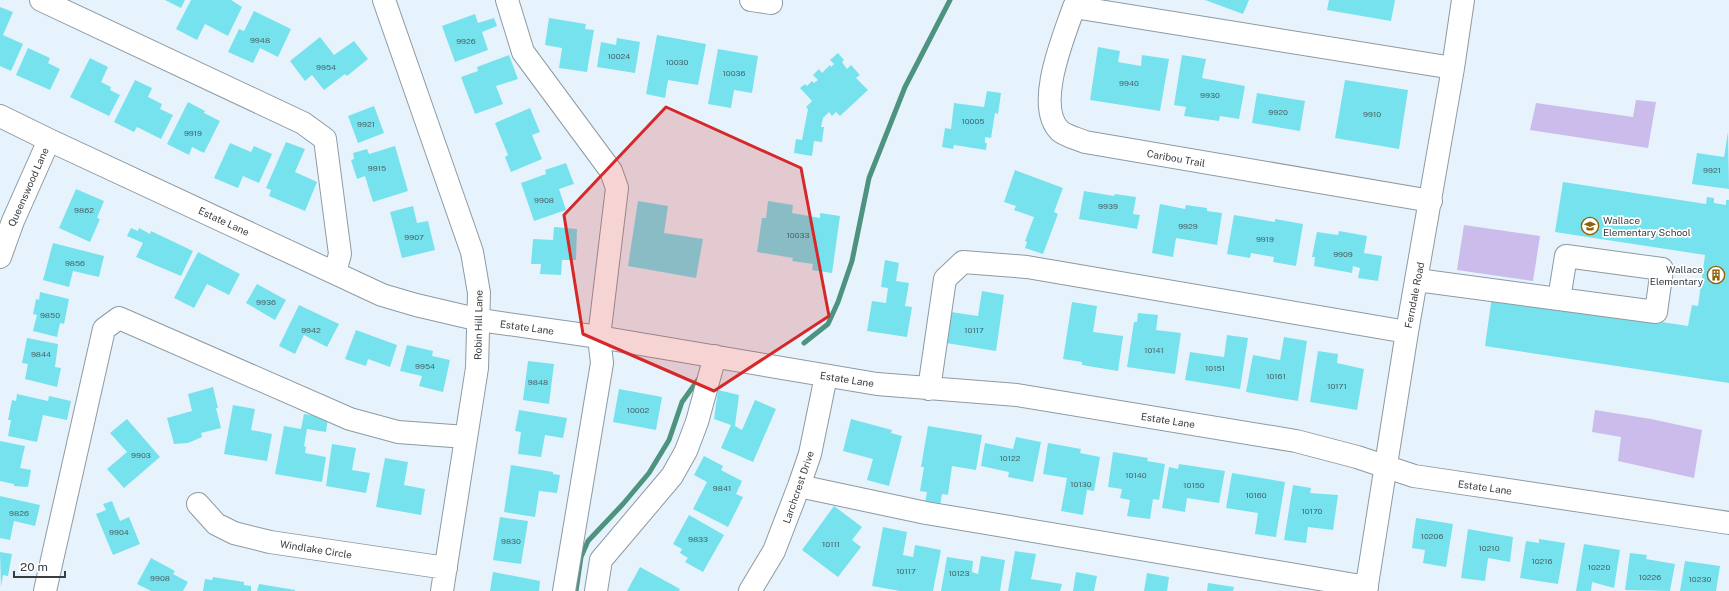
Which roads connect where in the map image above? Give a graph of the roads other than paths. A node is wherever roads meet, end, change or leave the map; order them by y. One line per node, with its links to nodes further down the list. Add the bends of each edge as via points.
1 (41, 0): 11 (street, via 303,123 325,139 340,254)
2 (384, 0): 14 (street, Robin Hill Lane, via 472,252 479,293)
3 (507, 0): 16 (street, via 523,52 611,171 617,188)
4 (1463, 0): 6 (street, Ferndale Road)
5 (1076, 4): 6 (street); 9 (street, Caribou Trail, via 1054,68 1049,102 1052,117 1060,131 1085,142)
6 (1453, 68): 9 (street, Ferndale Road)
7 (0, 116): 8 (street, Estate Lane)
8 (49, 140): 10 (street, Queenswood Lane); 11 (street, Estate Lane)
9 (1431, 201): 12 (street, Ferndale Road)
10 (0, 257)
11 (335, 272): 14 (street, Estate Lane, via 382,295)
12 (1417, 280): 13 (street); 15 (street, Ferndale Road)
13 (1559, 299): 13 (street, via 1656,312 1662,269 1566,256)
14 (480, 320): 16 (street, Estate Lane); 20 (street, Robin Hill Lane, via 477,368)
15 (1407, 332): 19 (street, via 1027,267 963,262 945,279); 21 (street, Ferndale Road)
16 (599, 338): 17 (street, Estate Lane); 29 (street, via 602,363)
17 (715, 356): 18 (street, Estate Lane); 30 (street, via 697,422 686,451 672,476 602,560)
18 (826, 376): 19 (street, Estate Lane); 22 (street, Larchcrest Drive, via 810,454)
19 (929, 389): 21 (street, Estate Lane, via 1017,395 1296,441)
20 (466, 437): 25 (street, Robin Hill Lane); 27 (street, via 398,432 350,419 119,318 104,329)
21 (1385, 467): 24 (street, Estate Lane, via 1414,476); 26 (street, Ferndale Road)
22 (799, 486): 26 (street, via 926,513); 31 (street, Larchcrest Drive, via 774,551)
23 (198, 504): 25 (street, Windlake Circle, via 216,524 234,533 270,542)
24 (1729, 523)
25 (446, 568): 28 (street, Robin Hill Lane)
26 (1366, 589)
27 (45, 591)
28 (442, 591)
29 (564, 591)
30 (596, 591)
31 (750, 591)

